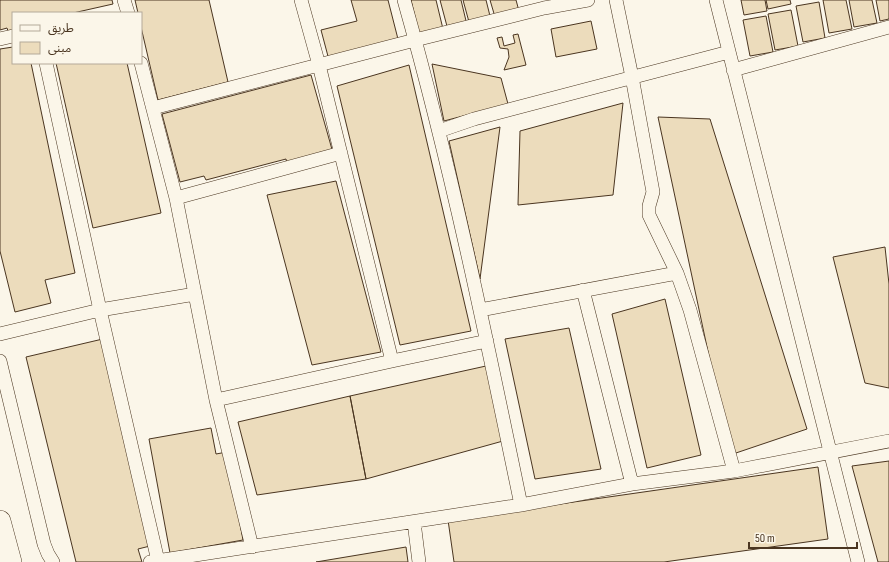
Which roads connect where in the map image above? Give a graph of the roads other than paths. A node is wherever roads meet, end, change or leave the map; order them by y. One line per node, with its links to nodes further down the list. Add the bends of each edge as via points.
1 (301, 0): 13 (street)
2 (404, 0): 9 (street)
3 (588, 0): 9 (street, via 544,8)
4 (616, 0): 15 (street)
5 (716, 0): 10 (street)
6 (889, 27): 14 (street)
7 (12, 36): 8 (street)
8 (0, 39)
9 (415, 40): 13 (street); 17 (street)
10 (729, 52): 14 (street); 15 (street)
11 (46, 64): 23 (street)
12 (141, 64): 16 (street)
13 (319, 65): 16 (street); 18 (street)
14 (733, 70): 31 (street)
15 (632, 77): 17 (street, via 474,119); 20 (street, via 653,192 648,215)
16 (153, 108): 19 (street)
17 (439, 131): 24 (street)
18 (341, 153): 19 (street); 28 (street)
19 (176, 198): 22 (street)
20 (677, 273): 21 (street); 32 (street, via 690,310)
21 (583, 290): 24 (street); 33 (street)
22 (195, 294): 23 (street); 29 (street)
23 (100, 310): 25 (street); 38 (street)
24 (480, 310): 26 (street)
25 (0, 334)
26 (487, 341): 28 (street); 34 (street)
27 (0, 361): 40 (street, via 44,544)
28 (392, 361): 29 (street)
29 (216, 400): 37 (street)
30 (889, 441): 31 (street)
31 (829, 452): 32 (street); 42 (street)
32 (734, 471): 33 (street)
33 (632, 484): 34 (street)
34 (521, 505): 36 (street)
35 (0, 521): 39 (main road)
36 (414, 522): 37 (street); 41 (street)
37 (252, 546): 38 (street)
38 (154, 561)
39 (10, 562)
40 (53, 562)
41 (419, 562)
42 (858, 562)

